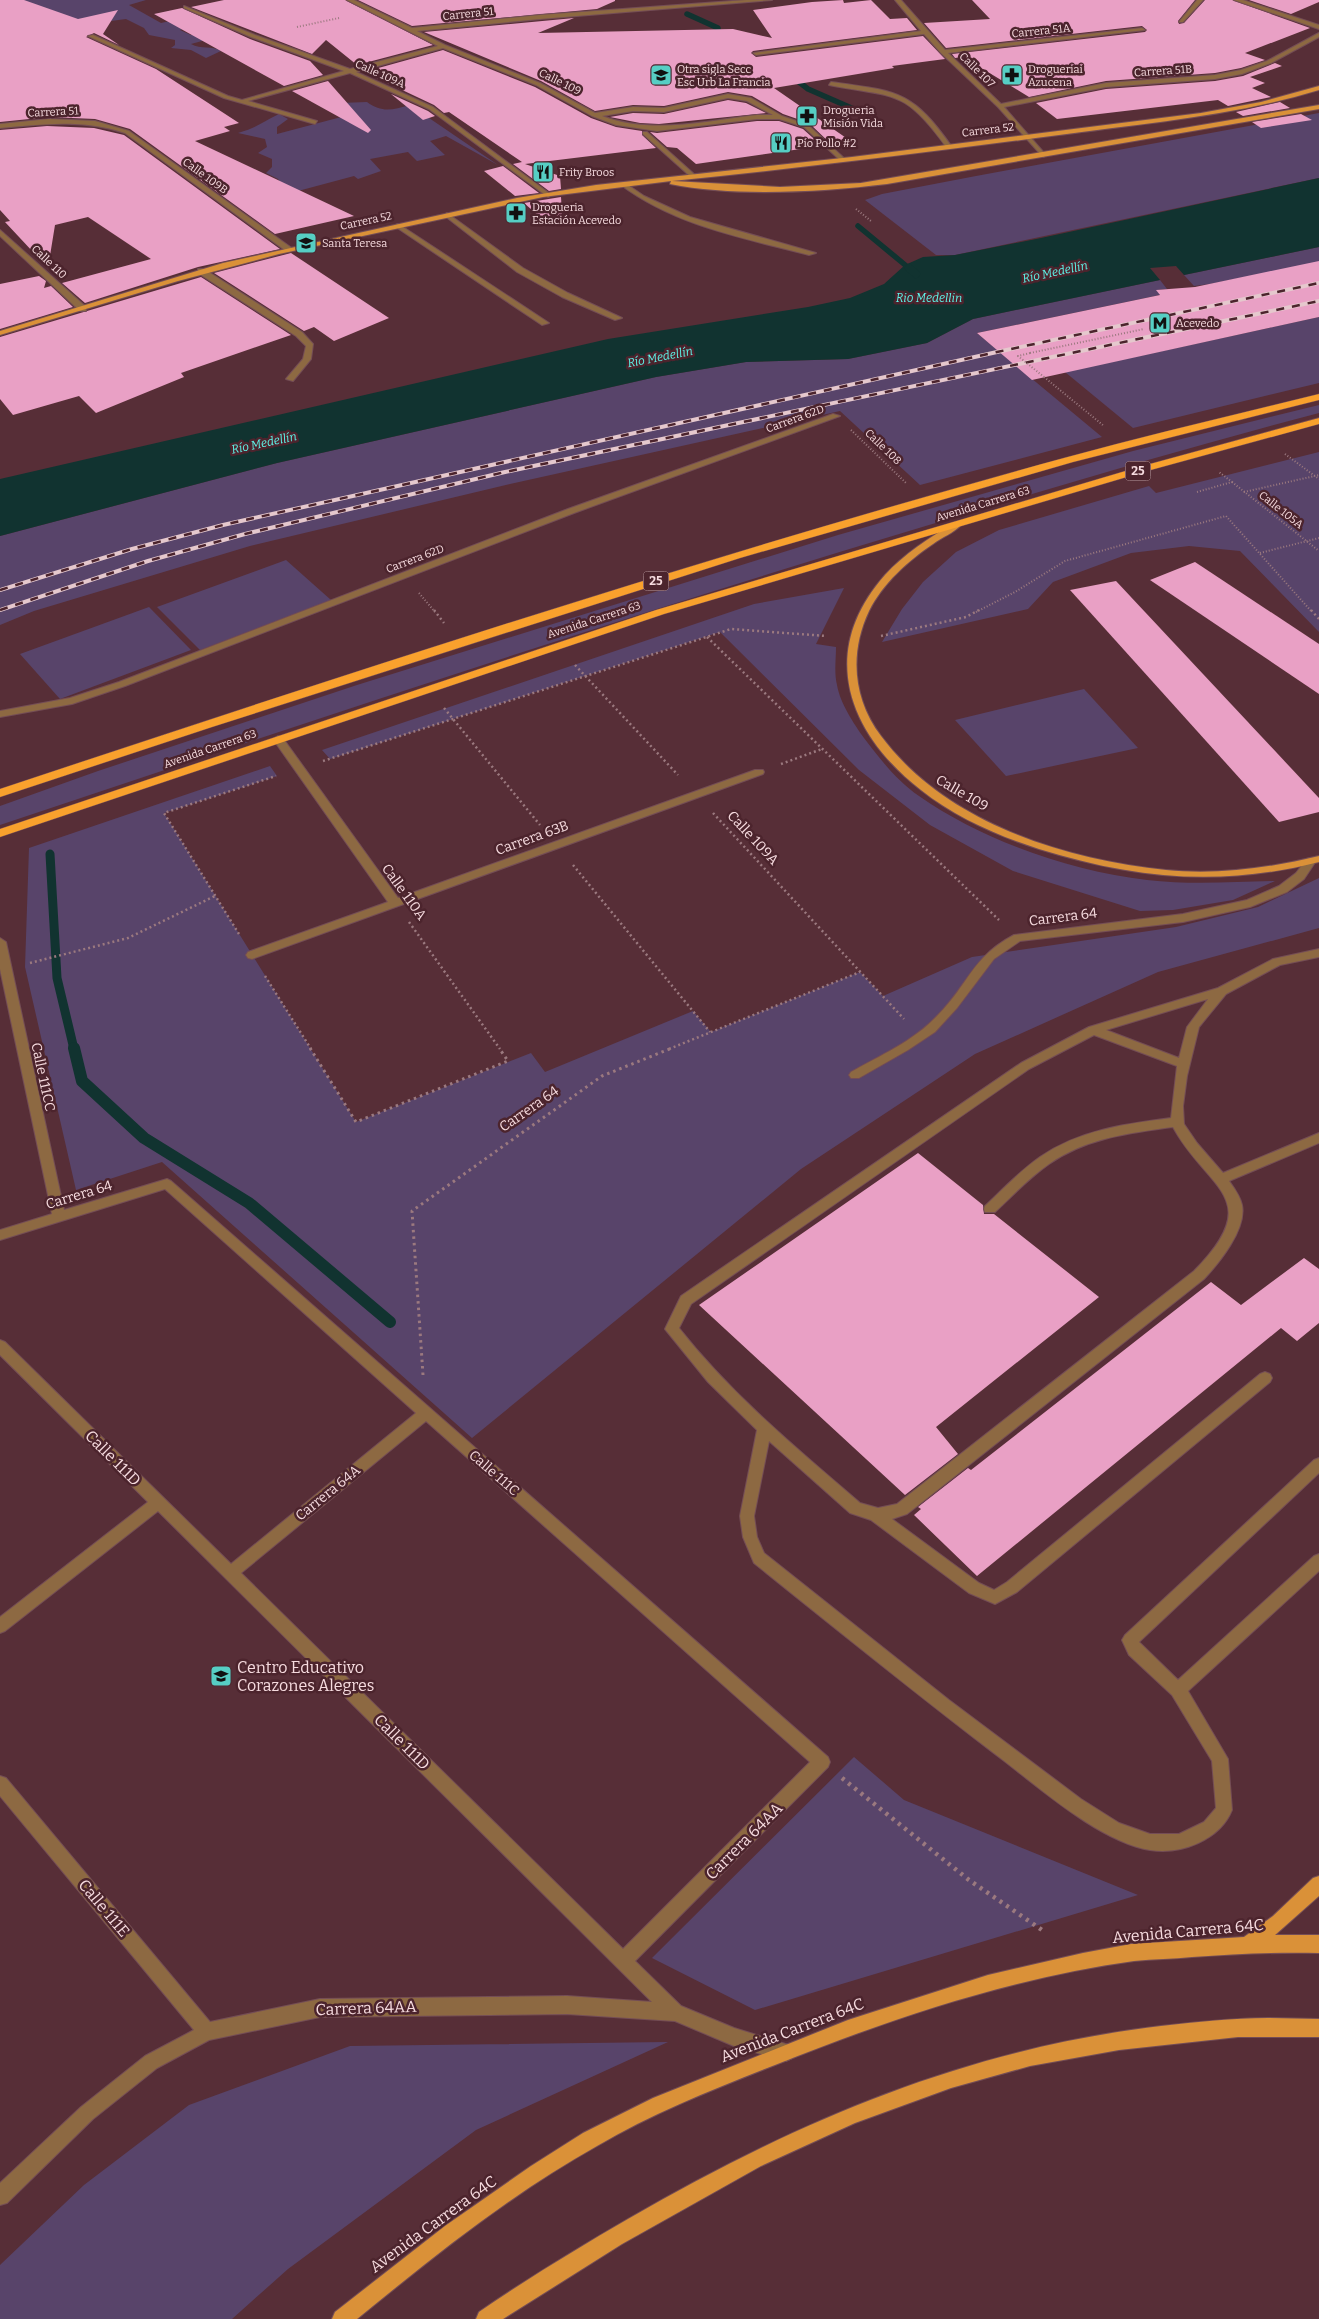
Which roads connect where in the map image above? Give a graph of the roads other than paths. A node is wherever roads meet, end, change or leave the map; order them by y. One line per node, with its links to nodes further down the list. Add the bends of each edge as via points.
1 (350, 0): 9 (street, Calle 109)
2 (769, 0): 9 (street, Carrera 51)
3 (898, 0): 11 (street, Calle 107)
4 (1200, 0): 7 (street)
5 (1237, 0): 8 (street)
6 (186, 7): 17 (street, Calle 109A, via 253,36)
7 (1180, 21)
8 (1319, 26)
9 (409, 30): 14 (street, Calle 109)
10 (1142, 30): 15 (street, Carrera 51A)
11 (926, 32): 15 (street, Calle 107); 16 (street)
12 (1319, 35): 21 (street, Carrera 51B, via 1284,55 1242,72 1106,85)
13 (91, 36): 20 (street, via 226,97)
14 (443, 46): 17 (street); 23 (street, Calle 109, via 538,84)
15 (943, 52): 21 (street, Calle 107)
16 (756, 53)
17 (352, 72): 20 (street); 39 (street, Calle 109A, via 431,108)
18 (831, 84): 30 (street, via 888,92 906,98 934,124)
19 (1319, 88): 29 (main road, Carrera 52, via 1298,96 1194,115)
20 (243, 101): 25 (street)
21 (1000, 106): 29 (street, Calle 107)
22 (1319, 107): 32 (main road, Carrera 52, via 1160,138)
23 (594, 115): 24 (street, Calle 109, via 618,124 657,129); 24 (street, via 633,109 664,110 728,96 749,98)
24 (780, 117): 33 (street, via 806,126)
25 (315, 122)
26 (106, 124): 27 (street, Carrera 51, via 74,120); 43 (street, Calle 109B, via 127,132)
27 (0, 126)
28 (645, 133): 36 (street)
29 (1027, 137): 30 (main road, Carrera 52); 32 (street, Calle 107)
30 (949, 147): 31 (main road); 33 (main road, Carrera 52)
31 (954, 154)
32 (1043, 155): 35 (main road, Carrera 52)
33 (843, 160): 36 (main road, Carrera 52)
34 (959, 160): 35 (main road)
35 (964, 167): 37 (main road, Carrera 52, via 887,182 836,187 703,187)
36 (693, 176): 37 (main road, Carrera 52)
37 (657, 182): 38 (main road, Carrera 52)
38 (623, 184): 39 (main road, Carrera 52); 44 (street, via 647,202 668,211)
39 (548, 195): 40 (main road, Carrera 52)
40 (447, 215): 41 (main road, Carrera 52); 47 (street, via 520,270 564,295)
41 (398, 226): 43 (main road, Carrera 52); 48 (street)
42 (0, 232): 46 (street, Calle 110)
43 (289, 250): 45 (main road, Carrera 52)
44 (812, 253)
45 (201, 272): 46 (main road, Carrera 52); 50 (street, via 299,334 310,346 307,359)
46 (83, 309): 49 (main road, Carrera 52)
47 (618, 318)
48 (544, 323)
49 (0, 333)
50 (290, 379)
51 (1319, 397): 58 (highway, Avenida Carrera 63 / 25, via 1133,443 736,556)
52 (836, 416): 55 (street, Carrera 62D, via 571,511 122,684 72,701)
53 (1319, 421): 54 (highway, Avenida Carrera 63 / 25)
54 (957, 524): 56 (highway, Avenida Carrera 63 / 25, via 660,612); 60 (main road, Calle 109, via 898,565 863,611 854,637 850,674 856,703 881,747 909,777 956,809 1024,840 1107,863 1167,873 1232,873)
55 (0, 714)
56 (278, 739): 59 (highway, Avenida Carrera 63 / 25); 61 (street, Calle 110A)
57 (760, 772): 61 (street, Carrera 63B)
58 (0, 793)
59 (0, 834)
60 (1315, 860): 68 (street, Carrera 64, via 1283,889 1250,903 1182,918 1018,938 1000,945 984,960 951,1008 931,1029)
61 (395, 903): 64 (street, Carrera 63B)
62 (0, 942): 74 (street, Calle 111CC)
63 (1319, 953): 65 (street, via 1277,962)
64 (252, 955)
65 (1222, 991): 66 (street); 67 (street, via 1193,1026)
66 (1093, 1030): 67 (street); 79 (street, via 1024,1066 686,1300 672,1329 691,1355)
67 (1183, 1064): 69 (street)
68 (855, 1076)
69 (1176, 1122): 71 (street, via 1189,1145); 73 (street, via 1116,1130 1074,1143 1044,1160)
70 (1319, 1138): 71 (street)
71 (1221, 1179): 82 (street, via 1236,1205 1236,1215 1226,1244 1199,1275 902,1509 885,1516)
72 (166, 1184): 74 (street, Carrera 64); 78 (street, Calle 111C)
73 (990, 1210)
74 (59, 1217): 75 (street, Carrera 64)
75 (0, 1235)
76 (0, 1346): 81 (street, Calle 111D)
77 (1265, 1378): 82 (street, via 1012,1587 995,1597 974,1588)
78 (426, 1413): 84 (street, Carrera 64A); 87 (street, Calle 111C)
79 (764, 1428): 82 (street, via 856,1508); 86 (street, via 747,1516 750,1537 760,1558 943,1705 1075,1805 1115,1830 1150,1842 1180,1842 1210,1828 1224,1810 1220,1759)
80 (1319, 1464): 86 (street, via 1130,1640 1134,1650)
81 (159, 1502): 84 (street, Calle 111D); 85 (street)
82 (875, 1515)
83 (1319, 1561): 86 (street)
84 (230, 1573): 92 (street, Calle 111D)
85 (0, 1626)
86 (1178, 1690)
87 (822, 1762): 92 (street, Carrera 64AA)
88 (0, 1784): 95 (street, Calle 111E)
89 (1319, 1884): 90 (main road, via 1279,1922)
90 (1248, 1944): 91 (main road, Avenida Carrera 64C); 96 (main road, Avenida Carrera 64C, via 1132,1953 1051,1969 909,2006)
91 (1319, 1944)
92 (623, 1961): 93 (street, Calle 111D)
93 (675, 2012): 95 (street, Carrera 64AA, via 568,2005 320,2008); 96 (street, Carrera 64AA, via 734,2037)
94 (1319, 2028): 99 (main road, via 1239,2028 1128,2039 1002,2064 881,2102 755,2159 659,2211 528,2289)
95 (207, 2032): 97 (street, Carrera 64AA, via 151,2062 87,2113)
96 (786, 2052): 98 (main road, Avenida Carrera 64C, via 653,2106 568,2153 478,2214)
97 (0, 2196)
98 (342, 2319)
99 (486, 2319)

